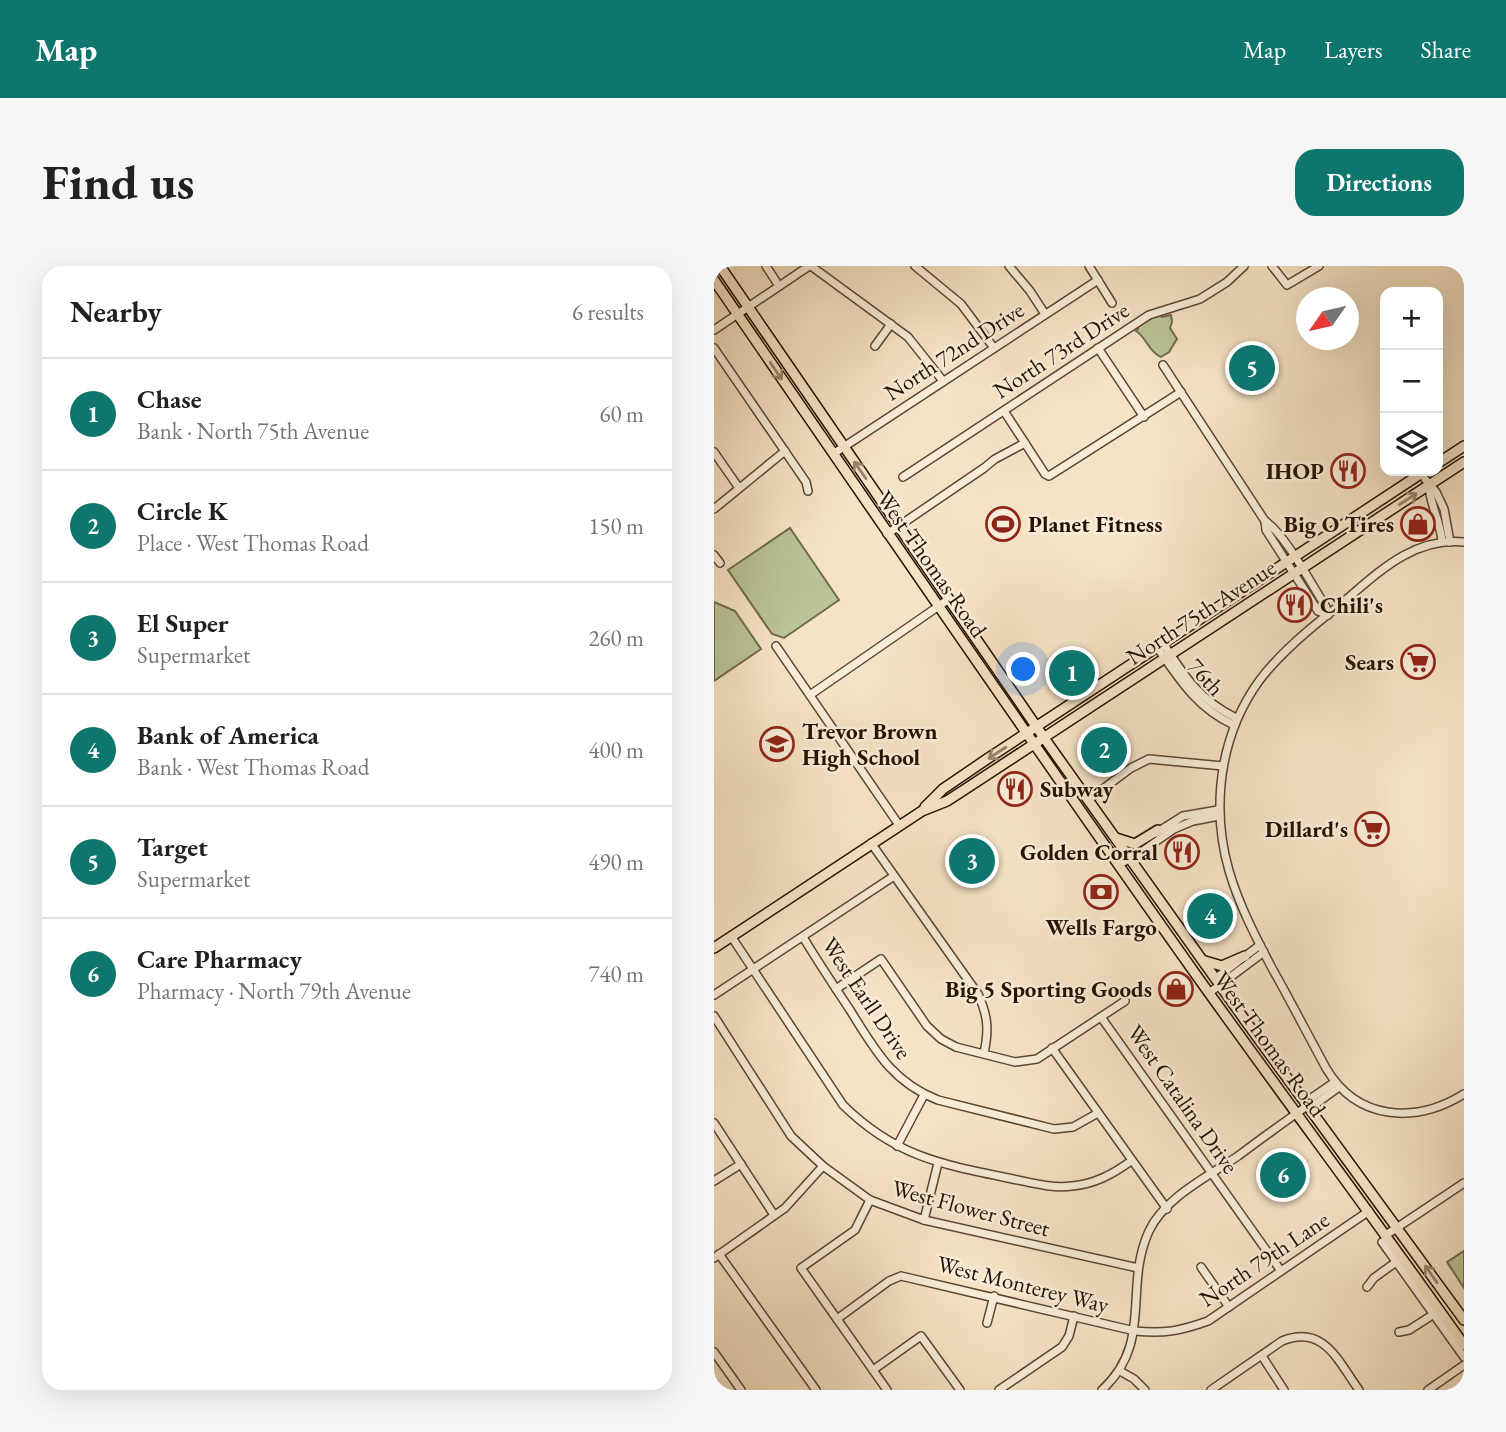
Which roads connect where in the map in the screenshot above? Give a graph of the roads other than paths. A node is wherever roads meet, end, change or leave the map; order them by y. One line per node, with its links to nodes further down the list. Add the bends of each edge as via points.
1 (720, 266): 14 (main road, West Thomas Road)
2 (766, 266): 12 (street)
3 (810, 266): 12 (street); 17 (street)
4 (915, 266): 21 (street, via 961,304)
5 (1009, 266): 16 (street)
6 (1089, 266): 11 (street)
7 (1244, 266): 22 (street, North 73rd Drive, via 1200,299 1157,311)
8 (1272, 266): 9 (street, via 1287,285)
9 (1319, 266)
10 (714, 280): 15 (main road, West Thomas Road)
11 (1097, 280): 13 (street); 16 (street, North 72nd Drive)
12 (779, 286): 14 (street)
13 (1112, 303)
14 (748, 307): 15 (street); 30 (main road, West Thomas Road)
15 (737, 314): 18 (street); 33 (main road, West Thomas Road, one-way to 33)
16 (1045, 314): 21 (street, North 72nd Drive)
17 (891, 324): 19 (street); 24 (street, via 908,337)
18 (714, 330)
19 (876, 346)
20 (714, 348): 31 (street)
21 (994, 348): 24 (street, North 72nd Drive)
22 (1098, 348): 26 (street, North 73rd Drive); 27 (street)
23 (1163, 365): 25 (street)
24 (943, 381): 30 (street, North 72nd Drive)
25 (1181, 392): 27 (street); 46 (street, via 1265,521 1273,526)
26 (1004, 411): 28 (street); 36 (street, North 73rd Drive)
27 (1144, 416): 28 (street, via 1049,476)
28 (1025, 443): 41 (street)
29 (1464, 446): 34 (main road)
30 (844, 447): 33 (street, North 72nd Drive); 41 (main road, West Thomas Road, one-way to 30)
31 (785, 451): 38 (street); 39 (street)
32 (714, 452): 38 (street)
33 (833, 454): 42 (main road, West Thomas Road)
34 (1443, 460)
35 (1464, 462): 37 (main road, North 75th Avenue)
36 (903, 477)
37 (1427, 478): 43 (street, via 1444,509); 46 (main road, North 75th Avenue); 48 (main road, North 75th Avenue, one-way to 37)
38 (739, 488): 40 (street)
39 (808, 491)
40 (714, 509)
41 (898, 526): 42 (street); 49 (main road, West Thomas Road)
42 (887, 534): 50 (main road, West Thomas Road)
43 (1446, 542): 44 (street); 51 (street, via 1420,546 1396,559)
44 (1464, 542)
45 (714, 555): 47 (street)
46 (1290, 560): 48 (street); 52 (main road, North 75th Avenue)
47 (720, 563)
48 (1298, 571): 51 (street, via 1318,611); 54 (main road, North 75th Avenue)
49 (949, 598): 50 (street); 57 (main road, West Thomas Road)
50 (937, 606): 55 (street); 58 (main road, West Thomas Road)
51 (1326, 617): 56 (street, via 1268,670)
52 (1160, 645): 54 (street, 76th); 57 (main road, North 75th Avenue)
53 (776, 646): 55 (street)
54 (1168, 657): 56 (street, 76th, via 1196,701 1217,717); 59 (main road, North 75th Avenue)
55 (810, 695): 65 (street)
56 (1235, 722): 61 (street)
57 (1036, 726): 58 (main road, North 75th Avenue); 59 (main road, West Thomas Road)
58 (1026, 733): 60 (main road, West Thomas Road); 63 (main road, North 75th Avenue, one-way to 63, via 943,789)
59 (1044, 738): 60 (main road, North 75th Avenue); 62 (main road, West Thomas Road)
60 (1034, 745): 63 (main road, North 75th Avenue, via 947,801); 70 (main road, West Thomas Road)
61 (1223, 766): 62 (street, via 1149,758); 64 (street)
62 (1088, 800): 67 (main road, West Thomas Road)
63 (922, 811): 65 (main road, North 75th Avenue)
64 (1219, 813): 66 (street, via 1187,815); 69 (street, via 1180,826); 75 (street, via 1231,883)
65 (899, 825): 68 (main road, North 75th Avenue)
66 (1158, 830): 67 (main road, via 1135,844); 69 (street)
67 (1116, 838): 69 (main road, West Thomas Road)
68 (872, 844): 71 (street); 72 (main road, North 75th Avenue)
69 (1129, 857): 70 (street); 77 (main road, West Thomas Road)
70 (1118, 864): 81 (main road, West Thomas Road)
71 (894, 876): 73 (street); 87 (street, via 978,995 988,1018)
72 (731, 936): 74 (main road, North 75th Avenue); 78 (street)
73 (803, 937): 78 (street); 80 (street, West Earll Drive)
74 (714, 948)
75 (1262, 949): 76 (street); 79 (street); 88 (street)
76 (1245, 956): 77 (main road, via 1222,966); 79 (street)
77 (1201, 957): 79 (main road, West Thomas Road)
78 (753, 970): 82 (street); 95 (street, via 843,1105)
79 (1218, 981): 81 (main road); 91 (main road, West Thomas Road)
80 (836, 989): 87 (street, via 881,959 927,1027 956,1047); 89 (street, West Earll Drive, via 887,1066)
81 (1207, 990): 93 (main road, West Thomas Road)
82 (714, 995)
83 (1125, 1001): 85 (street)
84 (714, 1016): 100 (street, West Flower Street, via 791,1136)
85 (1101, 1017): 86 (street); 101 (street, West Catalina Drive)
86 (1052, 1048): 87 (street, via 1037,1059 1015,1062); 92 (street)
87 (984, 1053)
88 (1337, 1085): 90 (street, via 1367,1106 1398,1113 1425,1112); 91 (street, via 1313,1097)
89 (924, 1094): 92 (street, West Earll Drive, via 1054,1129 1073,1127); 95 (street)
90 (1464, 1094)
91 (1307, 1106): 93 (street); 104 (main road, West Thomas Road)
92 (1098, 1113): 96 (street)
93 (1296, 1114): 99 (main road, West Thomas Road); 101 (street)
94 (714, 1123): 98 (street)
95 (897, 1146): 97 (street)
96 (1131, 1161): 97 (street, via 1088,1184 1053,1187); 106 (street)
97 (939, 1163): 109 (street)
98 (741, 1164): 102 (street); 108 (street)
99 (1333, 1164): 104 (main road, via 1341,1164); 107 (main road, West Thomas Road)
100 (823, 1166): 105 (street, West Flower Street); 108 (street)
101 (1212, 1174): 106 (street); 116 (street, West Catalina Drive)
102 (714, 1181)
103 (1464, 1183): 110 (street)
104 (1374, 1196): 110 (main road, West Thomas Road)
105 (870, 1200): 109 (street, West Flower Street); 122 (street, via 855,1230 801,1268)
106 (1167, 1209): 115 (street, via 1150,1230)
107 (1369, 1211): 111 (main road, West Thomas Road); 116 (street, North 79th Lane)
108 (774, 1216): 112 (street)
109 (924, 1220): 115 (street, West Flower Street)
110 (1398, 1227): 111 (street); 123 (main road, West Thomas Road, one-way to 110)
111 (1384, 1239): 113 (street, West Thomas Road); 129 (main road, West Thomas Road)
112 (717, 1256): 138 (street)
113 (1396, 1262): 117 (street); 120 (street, West Thomas Road)
114 (1201, 1267): 119 (street)
115 (1138, 1268): 126 (street)
116 (1281, 1271): 119 (street, North 79th Lane)
117 (1367, 1287)
118 (994, 1296): 121 (street, West Monterey Way); 122 (street, West Monterey Way, via 901,1276); 124 (street)
119 (1228, 1307): 126 (street, North 79th Lane, via 1185,1329 1161,1334)
120 (1434, 1314): 127 (street); 132 (street, West Thomas Road)
121 (1074, 1316): 126 (street, West Monterey Way); 141 (street, via 1062,1347)
122 (837, 1319): 134 (street)
123 (1464, 1320)
124 (987, 1323)
125 (1309, 1325): 128 (street)
126 (1135, 1331): 135 (street)
127 (1399, 1332)
128 (1306, 1335): 131 (street, via 1282,1341); 145 (street, via 1319,1339)
129 (1464, 1345)
130 (714, 1352): 137 (street)
131 (1262, 1356): 136 (street); 144 (street)
132 (1464, 1357)
133 (1464, 1365): 146 (street)
134 (873, 1370): 139 (street); 140 (street, via 920,1336)
135 (1120, 1371): 142 (street); 143 (street)
136 (1213, 1389)
137 (741, 1390)
138 (816, 1390)
139 (887, 1390)
140 (960, 1390)
141 (999, 1390)
142 (1102, 1390)
143 (1145, 1390)
144 (1284, 1390)
145 (1359, 1390)
146 (1428, 1390)

